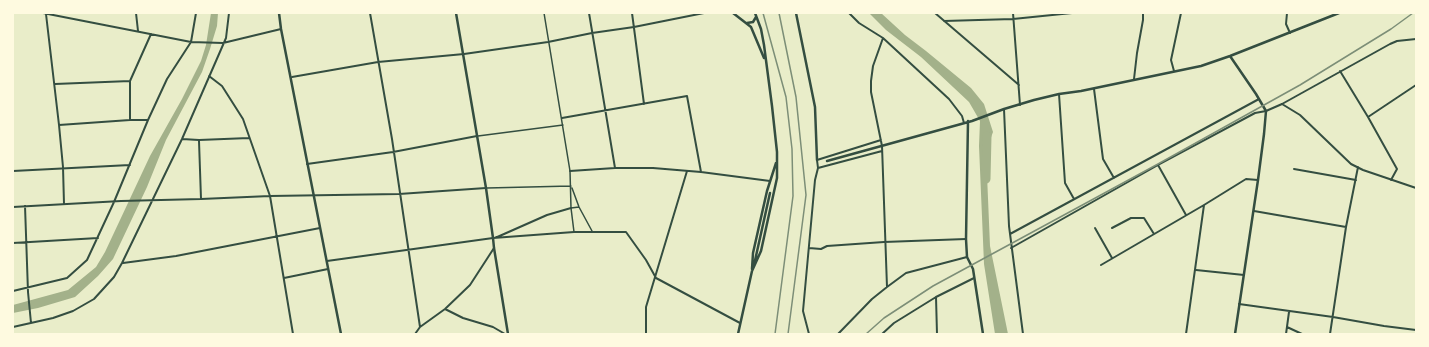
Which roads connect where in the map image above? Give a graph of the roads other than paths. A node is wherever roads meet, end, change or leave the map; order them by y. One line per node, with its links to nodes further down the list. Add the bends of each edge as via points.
1 (45, 13): 30 (street); 49 (street)
2 (136, 13): 30 (street)
3 (196, 13): 36 (street)
4 (229, 13): 38 (street)
5 (280, 13): 29 (street)
6 (370, 13): 41 (street)
7 (456, 13): 39 (street)
8 (544, 13): 37 (street)
9 (589, 13): 31 (street)
10 (632, 13): 28 (street)
11 (704, 13): 28 (street)
12 (733, 13): 24 (street)
13 (796, 13): 78 (street, via 815,107)
14 (849, 13): 34 (street, via 859,23)
15 (935, 13): 26 (street)
16 (1013, 13): 25 (street)
17 (1072, 13): 25 (street)
18 (1143, 13): 47 (street)
19 (1180, 13): 43 (street, via 1171,60)
20 (1287, 13): 32 (street, via 1286,24)
21 (1339, 13): 32 (street)
22 (742, 14): 24 (street)
23 (755, 14): 27 (street, via 753,22); 42 (street, via 763,40)
24 (742, 19): 27 (street)
25 (1013, 19): 26 (street); 50 (street)
26 (944, 21): 50 (street)
27 (747, 23): 42 (street, via 751,27)
28 (634, 27): 31 (street); 55 (street)
29 (281, 29): 38 (street); 46 (street)
30 (138, 31): 33 (street)
31 (592, 33): 37 (street); 59 (street)
32 (1290, 33): 40 (street)
33 (151, 34): 36 (street); 48 (street)
34 (883, 38): 66 (street, via 949,99 962,116); 73 (street, via 873,66 871,81)
35 (1416, 40): 44 (street, via 1397,41)
36 (191, 42): 38 (street); 64 (street, via 167,79)
37 (548, 42): 39 (street); 62 (street)
38 (223, 43): 45 (street)
39 (464, 54): 41 (street); 69 (street)
40 (1230, 56): 43 (street, via 1201,66); 54 (street)
41 (378, 62): 46 (street); 76 (street)
42 (765, 63): 77 (street)
43 (1174, 71): 47 (street)
44 (1340, 71): 56 (street); 61 (street)
45 (209, 76): 70 (street, via 222,86 243,120); 71 (street)
46 (292, 77): 80 (street)
47 (1134, 79): 52 (street)
48 (130, 81): 49 (street); 63 (street)
49 (54, 84): 67 (street)
50 (1019, 85): 57 (street)
51 (1416, 85): 61 (street)
52 (1094, 88): 53 (street); 92 (street, via 1103,159)
53 (1059, 94): 57 (street); 105 (street, via 1065,183)
54 (1259, 99): 60 (street); 92 (street)
55 (644, 104): 59 (street); 91 (street, via 687,96)
56 (1282, 104): 60 (street); 83 (street, via 1300,115 1351,164)
57 (1020, 105): 58 (street)
58 (1004, 109): 65 (street); 122 (street)
59 (605, 111): 62 (street); 85 (street)
60 (1266, 111): 82 (street, via 1255,113); 93 (street)
61 (1368, 117): 95 (street, via 1397,169)
62 (562, 118): 68 (street)
63 (130, 120): 64 (street); 67 (street)
64 (148, 120): 81 (street)
65 (968, 121): 66 (street); 127 (street)
66 (964, 123): 74 (street)
67 (59, 125): 84 (street)
68 (563, 125): 69 (street); 89 (street)
69 (477, 136): 76 (street); 98 (street)
70 (249, 138): 72 (street); 102 (street)
71 (182, 139): 72 (street); 106 (street)
72 (198, 140): 104 (street)
73 (881, 140): 74 (street); 78 (street)
74 (882, 146): 75 (street); 79 (street)
75 (882, 151): 86 (street); 129 (street)
76 (393, 152): 80 (street); 100 (street)
77 (777, 159): 96 (street); 142 (street, via 774,196 761,252)
78 (817, 160): 86 (street)
79 (827, 161)
80 (308, 164): 103 (street)
81 (130, 165): 84 (street); 107 (street)
82 (1158, 165): 115 (street); 133 (street)
83 (1358, 167): 94 (street); 95 (street)
84 (63, 168): 88 (street); 108 (street)
85 (615, 168): 89 (street); 90 (street)
86 (818, 168): 132 (street)
87 (1294, 169): 94 (street)
88 (13, 171)
89 (570, 171): 97 (street)
90 (687, 171): 91 (street); 145 (street)
91 (701, 172): 96 (street)
92 (1114, 178): 105 (street)
93 (1258, 180): 109 (street, via 1246,179); 114 (street)
94 (1356, 180): 116 (street)
95 (1391, 180): 99 (street)
96 (770, 181): 142 (street, via 753,253)
97 (571, 186): 98 (street); 112 (street); 113 (street)
98 (486, 188): 100 (street); 126 (street)
99 (1416, 188)
100 (399, 194): 103 (street); 134 (street)
101 (770, 194): 142 (street)
102 (270, 196): 103 (street); 104 (street); 124 (street)
103 (314, 196): 117 (street)
104 (201, 199): 106 (street)
105 (1074, 199): 122 (street)
106 (152, 200): 107 (street); 138 (street)
107 (114, 202): 108 (street); 125 (street)
108 (64, 204): 110 (street)
109 (1204, 205): 115 (street); 141 (street)
110 (25, 206): 111 (street); 128 (street)
111 (13, 207)
112 (579, 207): 113 (street); 121 (street)
113 (571, 208): 120 (street); 126 (street, via 547,215)
114 (1254, 211): 116 (street); 143 (street)
115 (1186, 215): 123 (street)
116 (1346, 227): 154 (street)
117 (320, 228): 124 (street); 137 (street)
118 (1095, 228): 136 (street)
119 (1112, 228): 123 (street, via 1131,218 1144,218)
120 (574, 232): 121 (street); 126 (street)
121 (592, 232): 145 (street, via 626,232)
122 (1010, 234): 133 (street)
123 (1154, 234): 136 (street)
124 (277, 237): 138 (street, via 176,256); 144 (street)
125 (98, 238): 128 (street); 148 (street, via 86,260 68,278)
126 (494, 238): 131 (street); 134 (street)
127 (966, 239): 129 (street); 135 (street)
128 (25, 242): 130 (street); 148 (street)
129 (884, 242): 132 (street); 147 (street)
130 (13, 243)
131 (494, 248): 152 (street, via 470,285); 164 (street)
132 (809, 248): 167 (street, via 803,311)
133 (1011, 248): 172 (street)
134 (407, 250): 137 (street); 159 (street)
135 (967, 256): 146 (street); 147 (street, via 906,273)
136 (1112, 258): 139 (street)
137 (327, 261): 140 (street)
138 (122, 263): 155 (street, via 114,277 94,299 74,311)
139 (1101, 265)
140 (328, 268): 144 (street); 162 (street)
141 (1196, 270): 143 (street); 173 (street)
142 (752, 271): 156 (street)
143 (1244, 275): 151 (street)
144 (284, 278): 161 (street)
145 (656, 278): 156 (street); 165 (street, via 646,307)
146 (974, 278): 150 (street); 171 (street)
147 (886, 287): 168 (street)
148 (28, 288): 149 (street); 155 (street)
149 (13, 291)
150 (936, 297): 169 (street, via 894,323); 170 (street)
151 (1239, 304): 153 (street); 174 (street)
152 (445, 309): 159 (street); 164 (street)
153 (1290, 311): 154 (street); 158 (street)
154 (1333, 317): 160 (street); 177 (street)
155 (31, 323): 157 (street)
156 (740, 323): 166 (street)
157 (13, 326)
158 (1287, 326): 175 (street); 176 (street)
159 (420, 327): 163 (street)
160 (1416, 330)
161 (293, 334)
162 (341, 334)
163 (415, 334)
164 (507, 334)
165 (646, 334)
166 (738, 334)
167 (809, 334)
168 (838, 334)
169 (882, 334)
170 (937, 334)
171 (983, 334)
172 (1023, 334)
173 (1186, 334)
174 (1235, 334)
175 (1286, 334)
176 (1302, 334)
177 (1330, 334)

